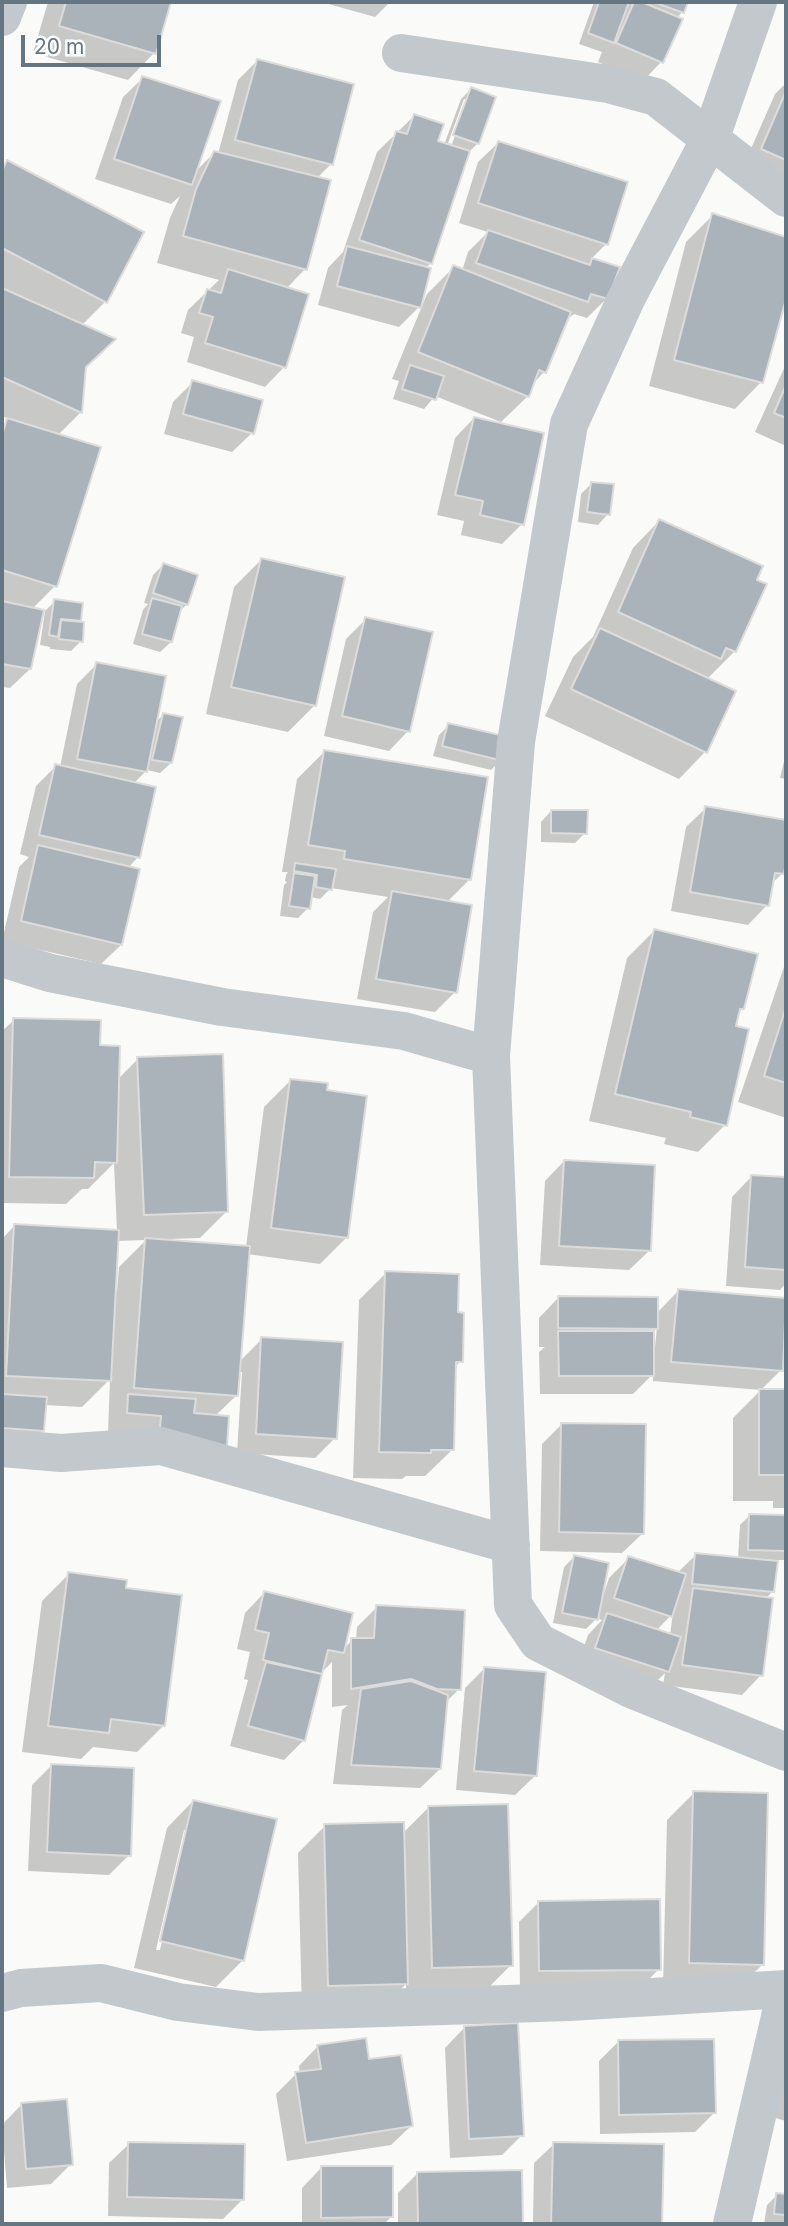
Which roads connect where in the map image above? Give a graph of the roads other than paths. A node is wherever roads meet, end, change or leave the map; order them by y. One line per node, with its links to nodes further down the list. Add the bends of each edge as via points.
1 (8, 2): 3 (street)
2 (758, 2): 5 (street)
3 (2, 17)
4 (401, 53): 5 (street, via 656,97)
5 (711, 138): 6 (street); 8 (street, via 626,299 569,424 516,742)
6 (786, 198)
7 (2, 958): 8 (street, via 50,973 222,1007 404,1031)
8 (491, 1056): 10 (street)
9 (2, 1448): 10 (street, via 61,1453 161,1447)
10 (511, 1545): 11 (street, via 513,1605 538,1642 633,1690)
11 (786, 1752)
12 (786, 1990): 13 (street, via 258,2012 178,2001 101,1983); 14 (street)
13 (2, 1993)
14 (732, 2224)

